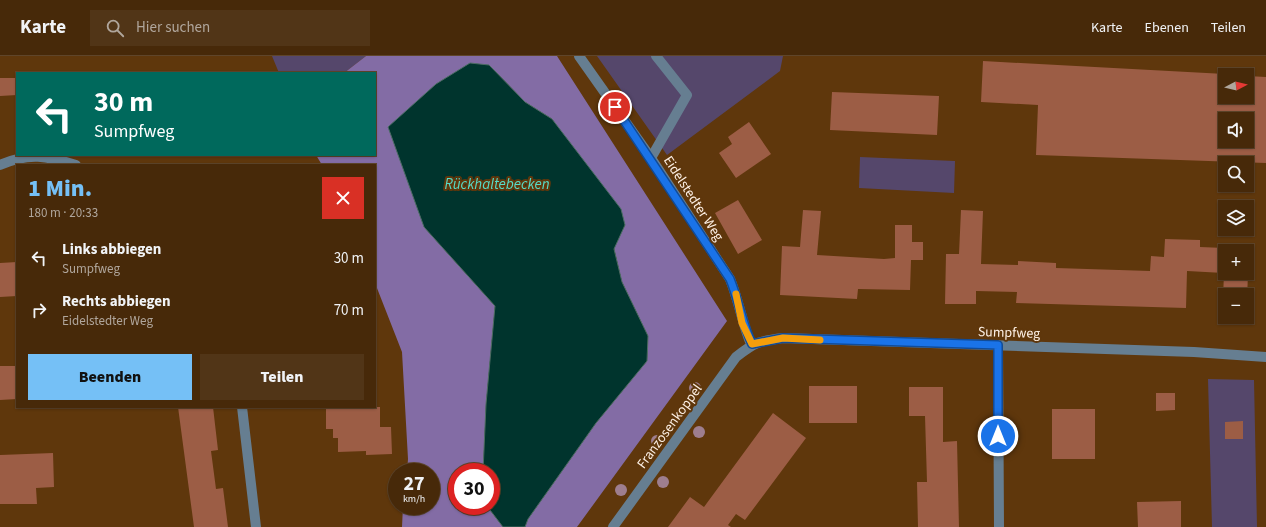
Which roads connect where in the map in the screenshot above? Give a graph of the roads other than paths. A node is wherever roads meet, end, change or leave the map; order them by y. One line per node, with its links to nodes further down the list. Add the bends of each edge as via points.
1 (580, 56): 5 (street, Eidelstedter Weg)
2 (656, 56): 5 (street, via 687,95)
3 (31, 156): 6 (street)
4 (31, 156): 7 (street, via 47,157)
5 (651, 158): 8 (street, Eidelstedter Weg, via 730,279 738,299 742,323)
6 (0, 164)
7 (72, 164)
8 (752, 344): 9 (street, Sumpfweg, via 783,338); 13 (street, Franzosenkoppel, via 736,357)
9 (998, 345): 10 (street, Sumpfweg); 14 (street)
10 (1266, 357)
11 (242, 408): 12 (street)
12 (256, 527)
13 (613, 527)
14 (999, 527)

